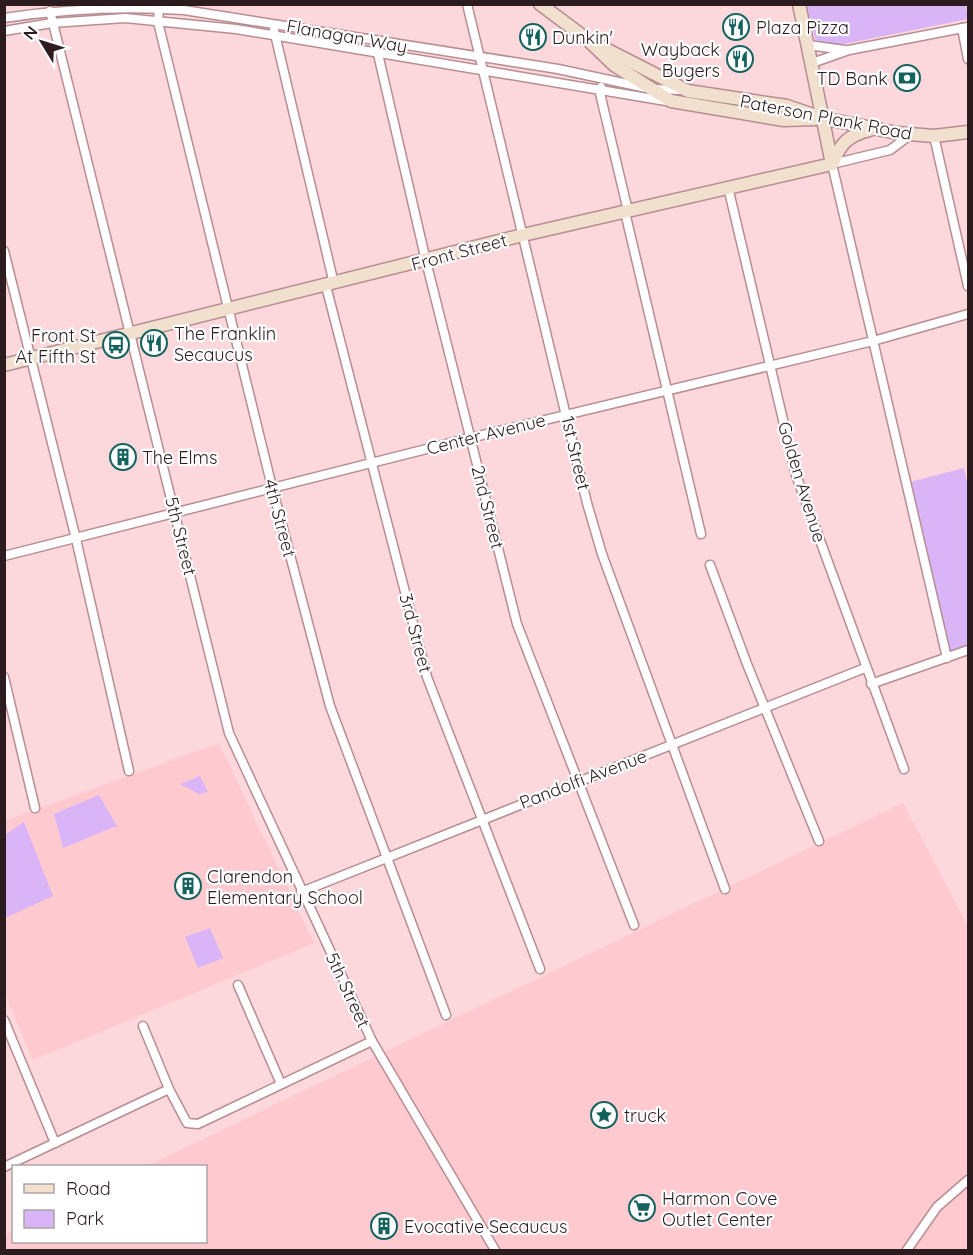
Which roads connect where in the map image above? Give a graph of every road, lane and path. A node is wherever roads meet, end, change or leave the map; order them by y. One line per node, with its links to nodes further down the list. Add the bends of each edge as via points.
1 (467, 4): 22 (street, 1st Street)
2 (540, 4): 16 (street, Paterson Plank Road)
3 (799, 4): 19 (street)
4 (103, 7): 5 (street, Flanagan Way); 6 (street, Flanagan Way); 8 (street)
5 (159, 8): 10 (street, 4th Street); 11 (street, Flanagan Way)
6 (50, 11): 7 (street, Flanagan Way); 9 (street, 5th Street)
7 (4, 18)
8 (104, 19): 9 (street, Flanagan Way); 10 (street, Flanagan Way)
9 (52, 22): 13 (street, Flanagan Way); 48 (street, 5th Street)
10 (158, 22): 15 (street, Flanagan Way); 46 (street, 4th Street)
11 (274, 23): 14 (street, Flanagan Way); 15 (street, 3rd Street)
12 (965, 27): 20 (street); 23 (street)
13 (5, 29)
14 (331, 33): 17 (street, Flanagan Way); 18 (street)
15 (274, 35): 18 (street, Flanagan Way); 44 (street, 3rd Street)
16 (588, 40): 27 (street, Paterson Plank Road, via 614,65); 29 (street, Paterson Plank Road)
17 (379, 42): 21 (street, 2nd Street); 22 (street, Flanagan Way)
18 (330, 45): 21 (street, Flanagan Way)
19 (808, 45): 20 (street); 24 (street)
20 (849, 50): 24 (street)
21 (378, 54): 25 (street, Flanagan Way); 43 (street, 2nd Street)
22 (481, 59): 25 (street, 1st Street); 26 (street, Flanagan Way)
23 (969, 59)
24 (812, 63): 33 (street)
25 (484, 71): 28 (street, Flanagan Way); 41 (street, 1st Street)
26 (618, 81): 27 (street, Flanagan Way); 28 (street)
27 (651, 88): 29 (street, Flanagan Way); 31 (street, Paterson Plank Road)
28 (599, 89): 31 (street, Flanagan Way); 40 (street)
29 (688, 91): 30 (street, Paterson Plank Road)
30 (726, 99): 32 (street); 33 (street, Paterson Plank Road, via 787,106)
31 (671, 101): 32 (street)
32 (713, 108): 33 (street, via 784,120)
33 (822, 118): 34 (street, Paterson Plank Road); 38 (street)
34 (875, 129): 36 (street, Paterson Plank Road); 38 (street, via 847,138 837,149)
35 (969, 132): 37 (street, Paterson Plank Road)
36 (910, 135): 37 (street, Paterson Plank Road); 38 (street, Front Street, via 890,150)
37 (933, 136): 45 (street)
38 (832, 164): 39 (street, Front Street); 49 (street)
39 (728, 187): 40 (street, Front Street); 52 (street, Golden Avenue)
40 (626, 211): 41 (street, Front Street); 53 (street)
41 (523, 235): 43 (street, Front Street); 54 (street, 1st Street)
42 (4, 251): 50 (street)
43 (426, 261): 44 (street, Front Street); 55 (street, 2nd Street)
44 (330, 285): 46 (street, Front Street); 56 (street, 3rd Street)
45 (969, 286)
46 (228, 310): 48 (street, Front Street); 57 (street, 4th Street)
47 (969, 314): 49 (street, Center Avenue)
48 (131, 334): 50 (street, Front Street); 58 (street, 5th Street)
49 (873, 341): 52 (street, Center Avenue); 64 (street)
50 (32, 358): 51 (street, Front Street); 60 (street)
51 (4, 365)
52 (770, 367): 53 (street, Center Avenue); 65 (street, Golden Avenue, via 796,475)
53 (668, 389): 54 (street, Center Avenue); 59 (street)
54 (567, 414): 55 (street, Center Avenue); 69 (street, 1st Street, via 602,554)
55 (470, 438): 56 (street, Center Avenue); 72 (street, 2nd Street, via 517,624)
56 (370, 463): 57 (street, Center Avenue); 74 (street, 3rd Street, via 427,677)
57 (272, 487): 58 (street, Center Avenue); 76 (street, 4th Street, via 330,706)
58 (176, 514): 60 (street, Center Avenue); 78 (street, 5th Street, via 229,733)
59 (701, 534)
60 (76, 539): 61 (street, Center Avenue); 71 (street)
61 (4, 556)
62 (710, 565): 68 (street)
63 (969, 650): 64 (street)
64 (947, 658): 67 (street)
65 (865, 668): 67 (street, Golden Avenue); 68 (street, Pandolfi Avenue)
66 (4, 677): 73 (street)
67 (871, 684): 70 (street, Golden Avenue)
68 (764, 707): 69 (street, Pandolfi Avenue); 75 (street)
69 (672, 744): 72 (street, Pandolfi Avenue); 77 (street, 1st Street)
70 (904, 768)
71 (129, 771)
72 (578, 781): 74 (street, Pandolfi Avenue); 79 (street, 2nd Street)
73 (35, 808)
74 (482, 819): 76 (street, Pandolfi Avenue); 80 (street, 3rd Street)
75 (819, 842)
76 (386, 856): 78 (street, Pandolfi Avenue); 82 (street, 4th Street)
77 (725, 889)
78 (301, 892): 85 (street, 5th Street)
79 (634, 925)
80 (540, 969)
81 (238, 985): 86 (street)
82 (446, 1015)
83 (4, 1020): 88 (street)
84 (143, 1026): 87 (street)
85 (372, 1041): 86 (street); 91 (street, 5th Street)
86 (281, 1084): 87 (street, via 192,1125)
87 (169, 1089): 88 (street)
88 (55, 1143): 89 (street)
89 (4, 1167)
90 (969, 1180): 92 (street, via 937,1207)
91 (495, 1251)
92 (907, 1251)

